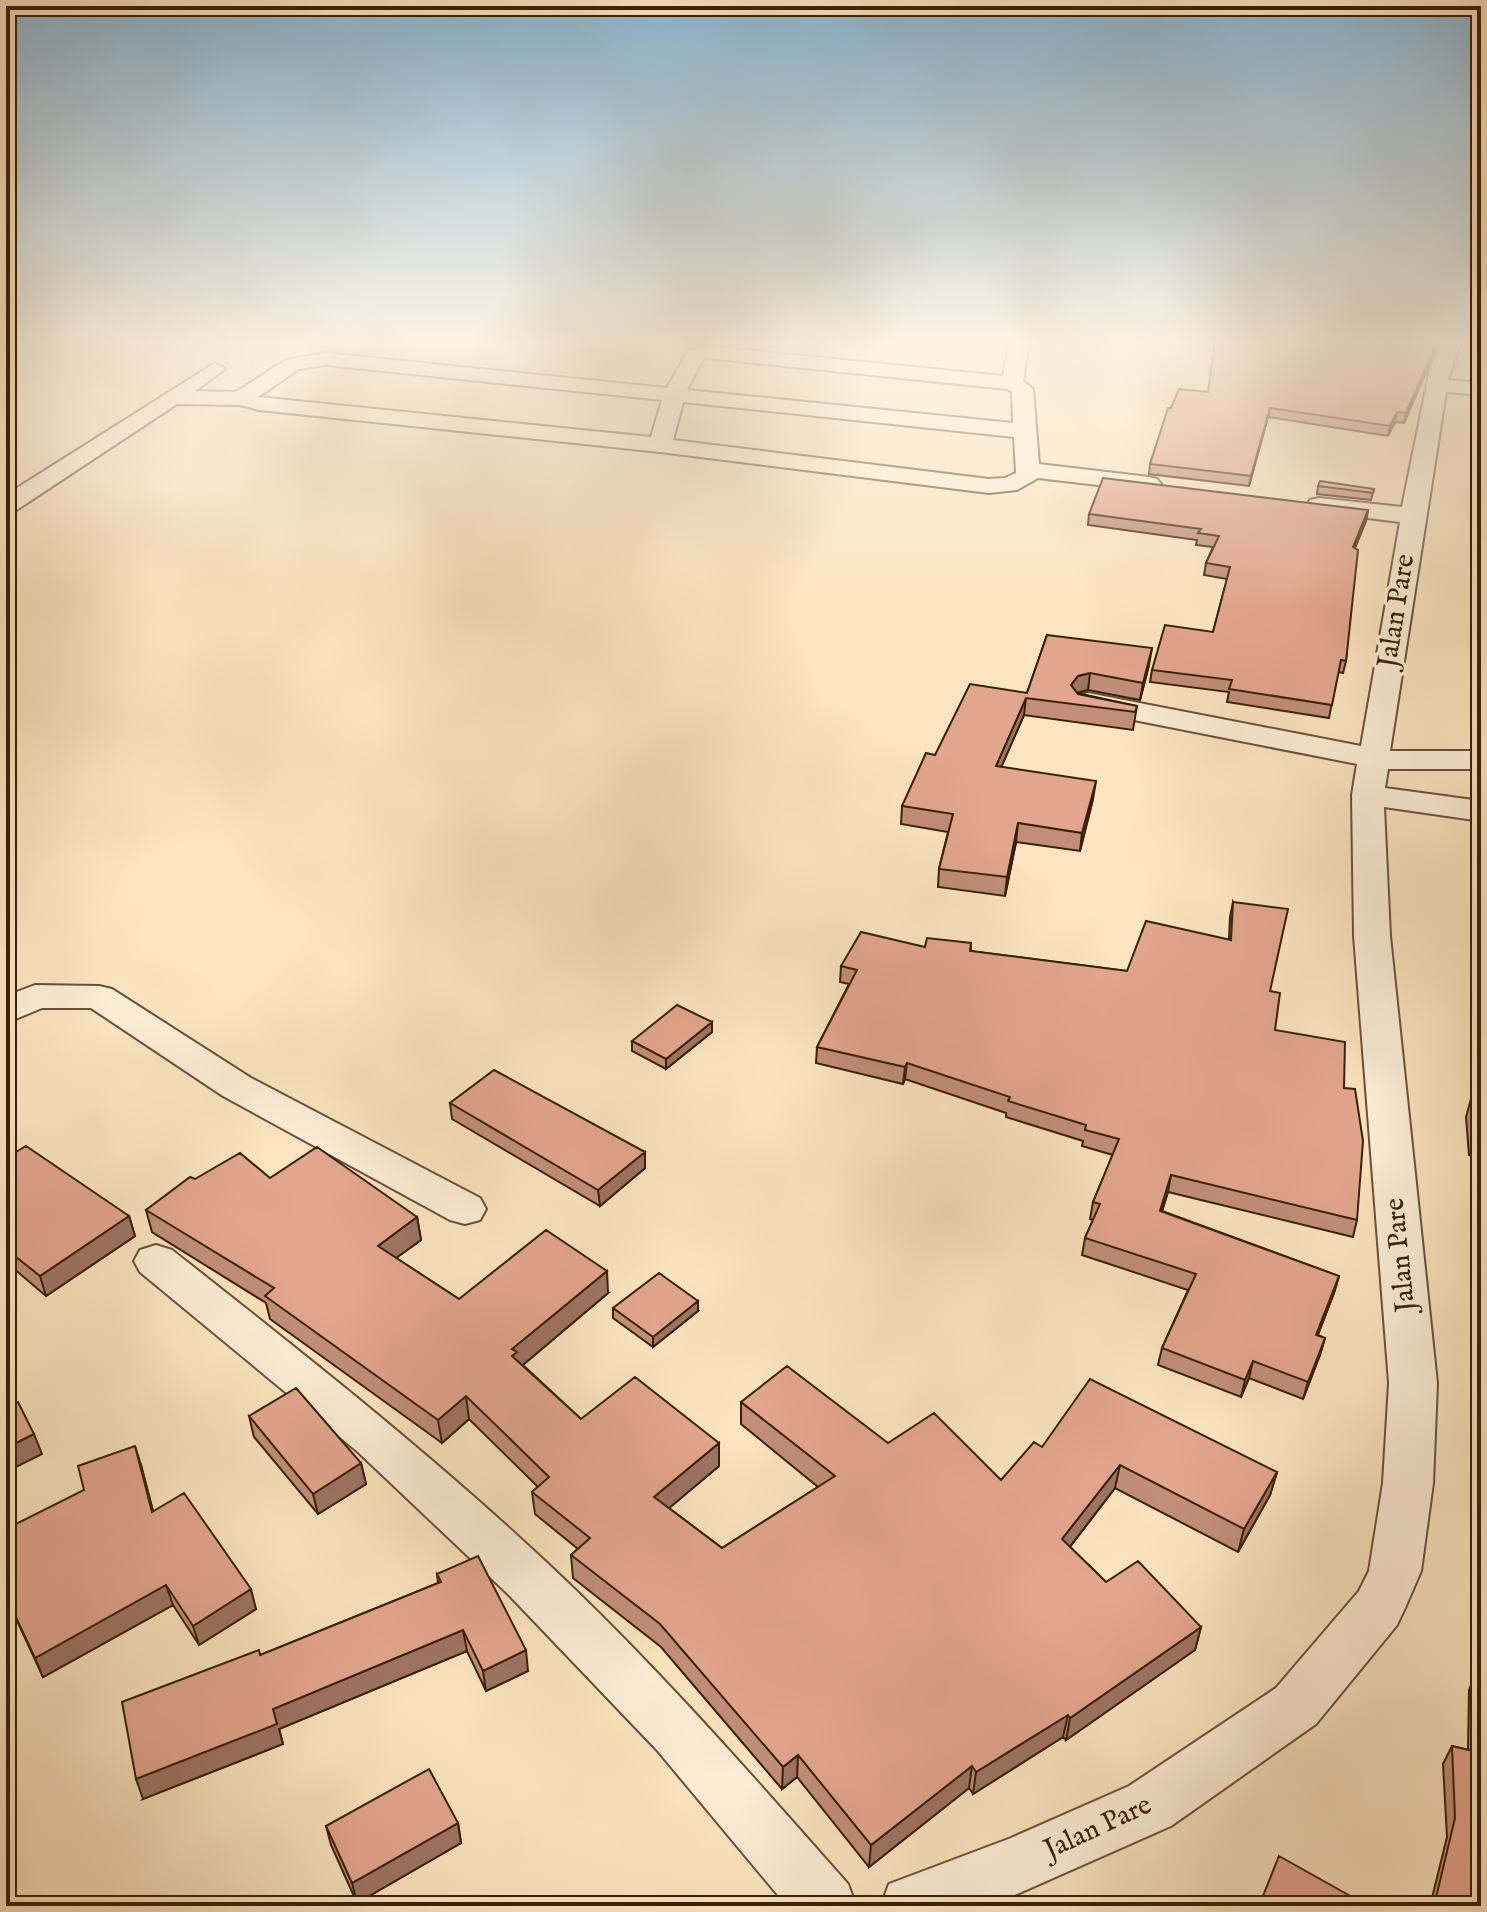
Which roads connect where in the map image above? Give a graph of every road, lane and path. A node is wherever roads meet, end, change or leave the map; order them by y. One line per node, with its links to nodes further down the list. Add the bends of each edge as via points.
1 (120, 431): 10 (street)
2 (525, 431): 6 (street)
3 (664, 431): 6 (street)
4 (1025, 431): 7 (street)
5 (1429, 431): 11 (street, Jalan Pare)
6 (660, 445): 7 (street, via 989,486 1021,481)
7 (1028, 470): 8 (street)
8 (1176, 487)
9 (1302, 503): 11 (street)
10 (6, 506)
11 (1413, 516): 14 (street, Jalan Pare)
12 (1087, 702): 14 (street)
13 (1481, 760): 14 (street, via 1403,762)
14 (1370, 776): 15 (street); 20 (street, Jalan Pare, via 1372,936 1413,1383 1408,1483 1395,1571 1378,1608 1296,1706 1150,1806)
15 (1481, 811)
16 (6, 1011): 17 (street, via 35,996 99,997 237,1087)
17 (465, 1209)
18 (156, 1261): 19 (street, via 375,1438 527,1578 677,1731)
19 (826, 1906)
20 (911, 1906)

